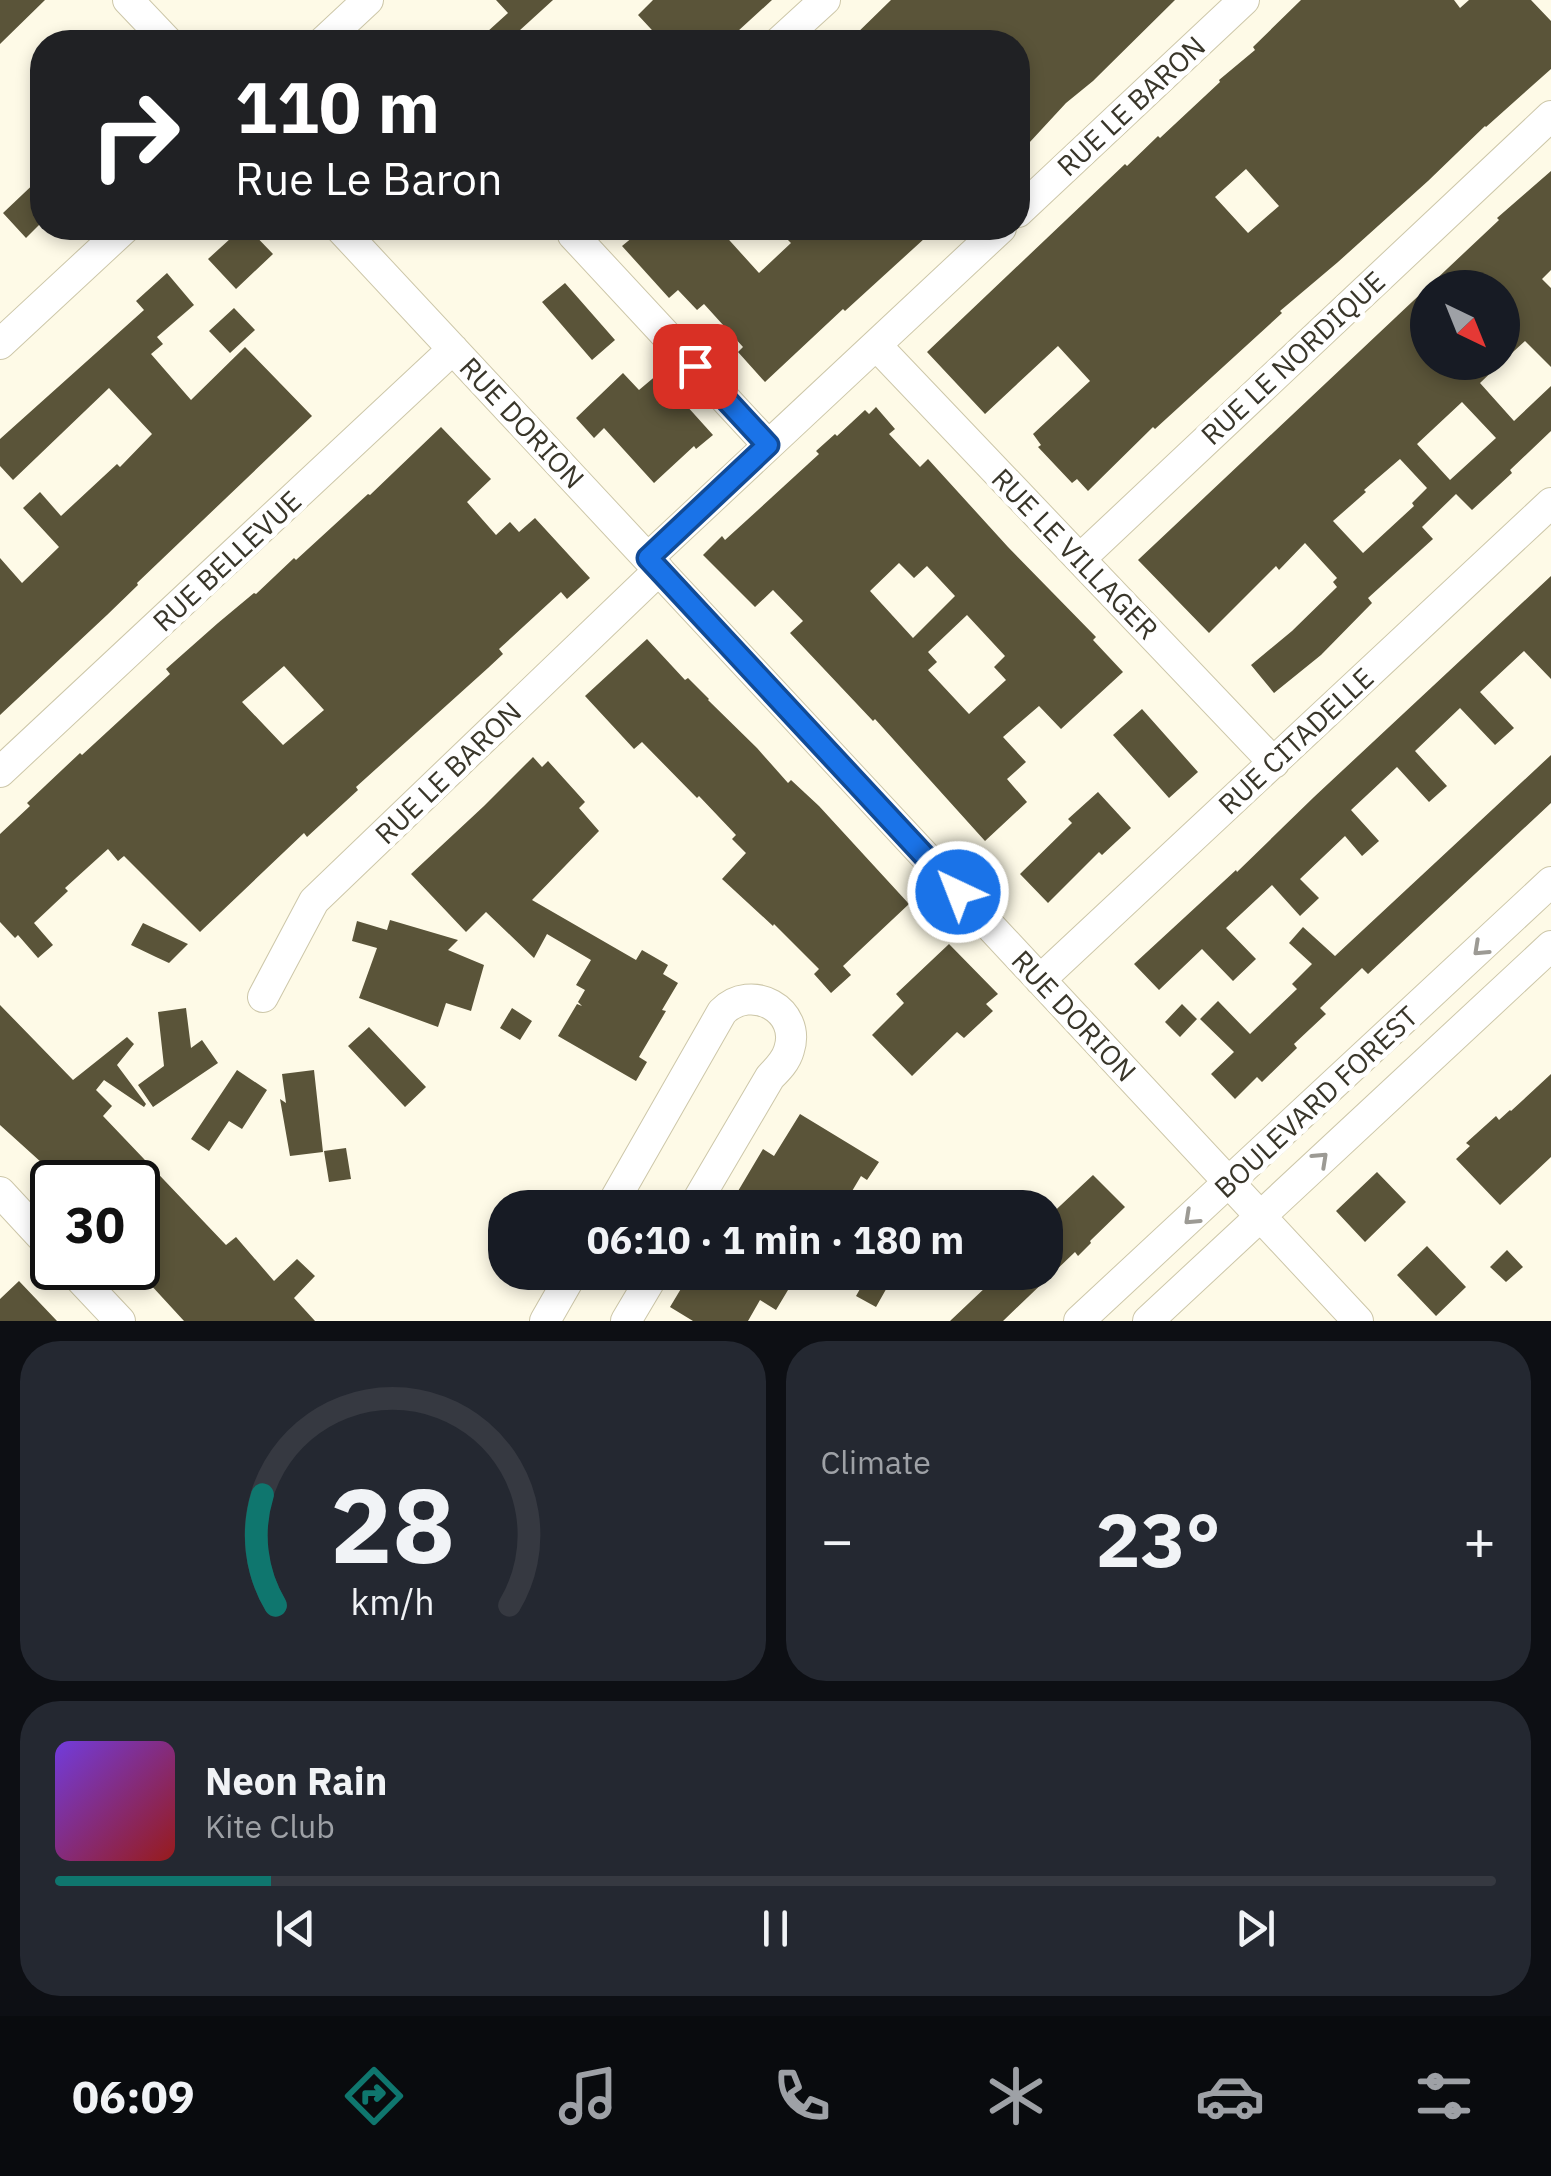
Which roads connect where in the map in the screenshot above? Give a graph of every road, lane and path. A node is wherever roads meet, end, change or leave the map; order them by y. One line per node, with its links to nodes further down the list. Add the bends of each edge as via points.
1 (128, 0): 5 (street)
2 (368, 0): 6 (street)
3 (825, 0): 7 (street)
4 (1244, 0): 9 (street, RUE LE BARON)
5 (157, 30)
6 (336, 30)
7 (792, 30)
8 (1551, 116): 19 (street, RUE LE NORDIQUE)
9 (1030, 201)
10 (113, 240): 14 (street)
11 (351, 240): 16 (street, RUE DORION)
12 (576, 240): 17 (street)
13 (988, 240): 15 (street, RUE LE BARON)
14 (0, 344)
15 (876, 345): 17 (street, RUE LE BARON); 19 (street, RUE LE VILLAGER)
16 (453, 349): 20 (street, RUE DORION); 22 (street, RUE BELLEVUE)
17 (768, 445): 20 (street, RUE LE BARON)
18 (1551, 503): 21 (street, RUE CITADELLE)
19 (1080, 559): 21 (street, RUE LE VILLAGER)
20 (654, 564): 25 (street, RUE DORION); 26 (street, RUE LE BARON, via 314,902)
21 (1274, 762): 25 (street, RUE CITADELLE)
22 (0, 772)
23 (1551, 882): 27 (street, BOULEVARD FOREST, one-way to 27)
24 (1551, 946): 31 (street, BOULEVARD FOREST, one-way to 24)
25 (1040, 980): 27 (street, RUE DORION)
26 (263, 997)
27 (1229, 1183): 31 (street, RUE DORION); 39 (street, BOULEVARD FOREST, one-way to 39)
28 (620, 1190): 29 (street, via 722,1012 756,998 783,1014 790,1048)
29 (704, 1190)
30 (0, 1192): 32 (street)
31 (1260, 1216): 40 (street, BOULEVARD FOREST); 41 (street, RUE DORION)
32 (30, 1224)
33 (91, 1290): 36 (street)
34 (562, 1290): 37 (street)
35 (644, 1290): 38 (street)
36 (120, 1321)
37 (544, 1321)
38 (626, 1321)
39 (1079, 1321)
40 (1148, 1321)
41 (1358, 1321)

